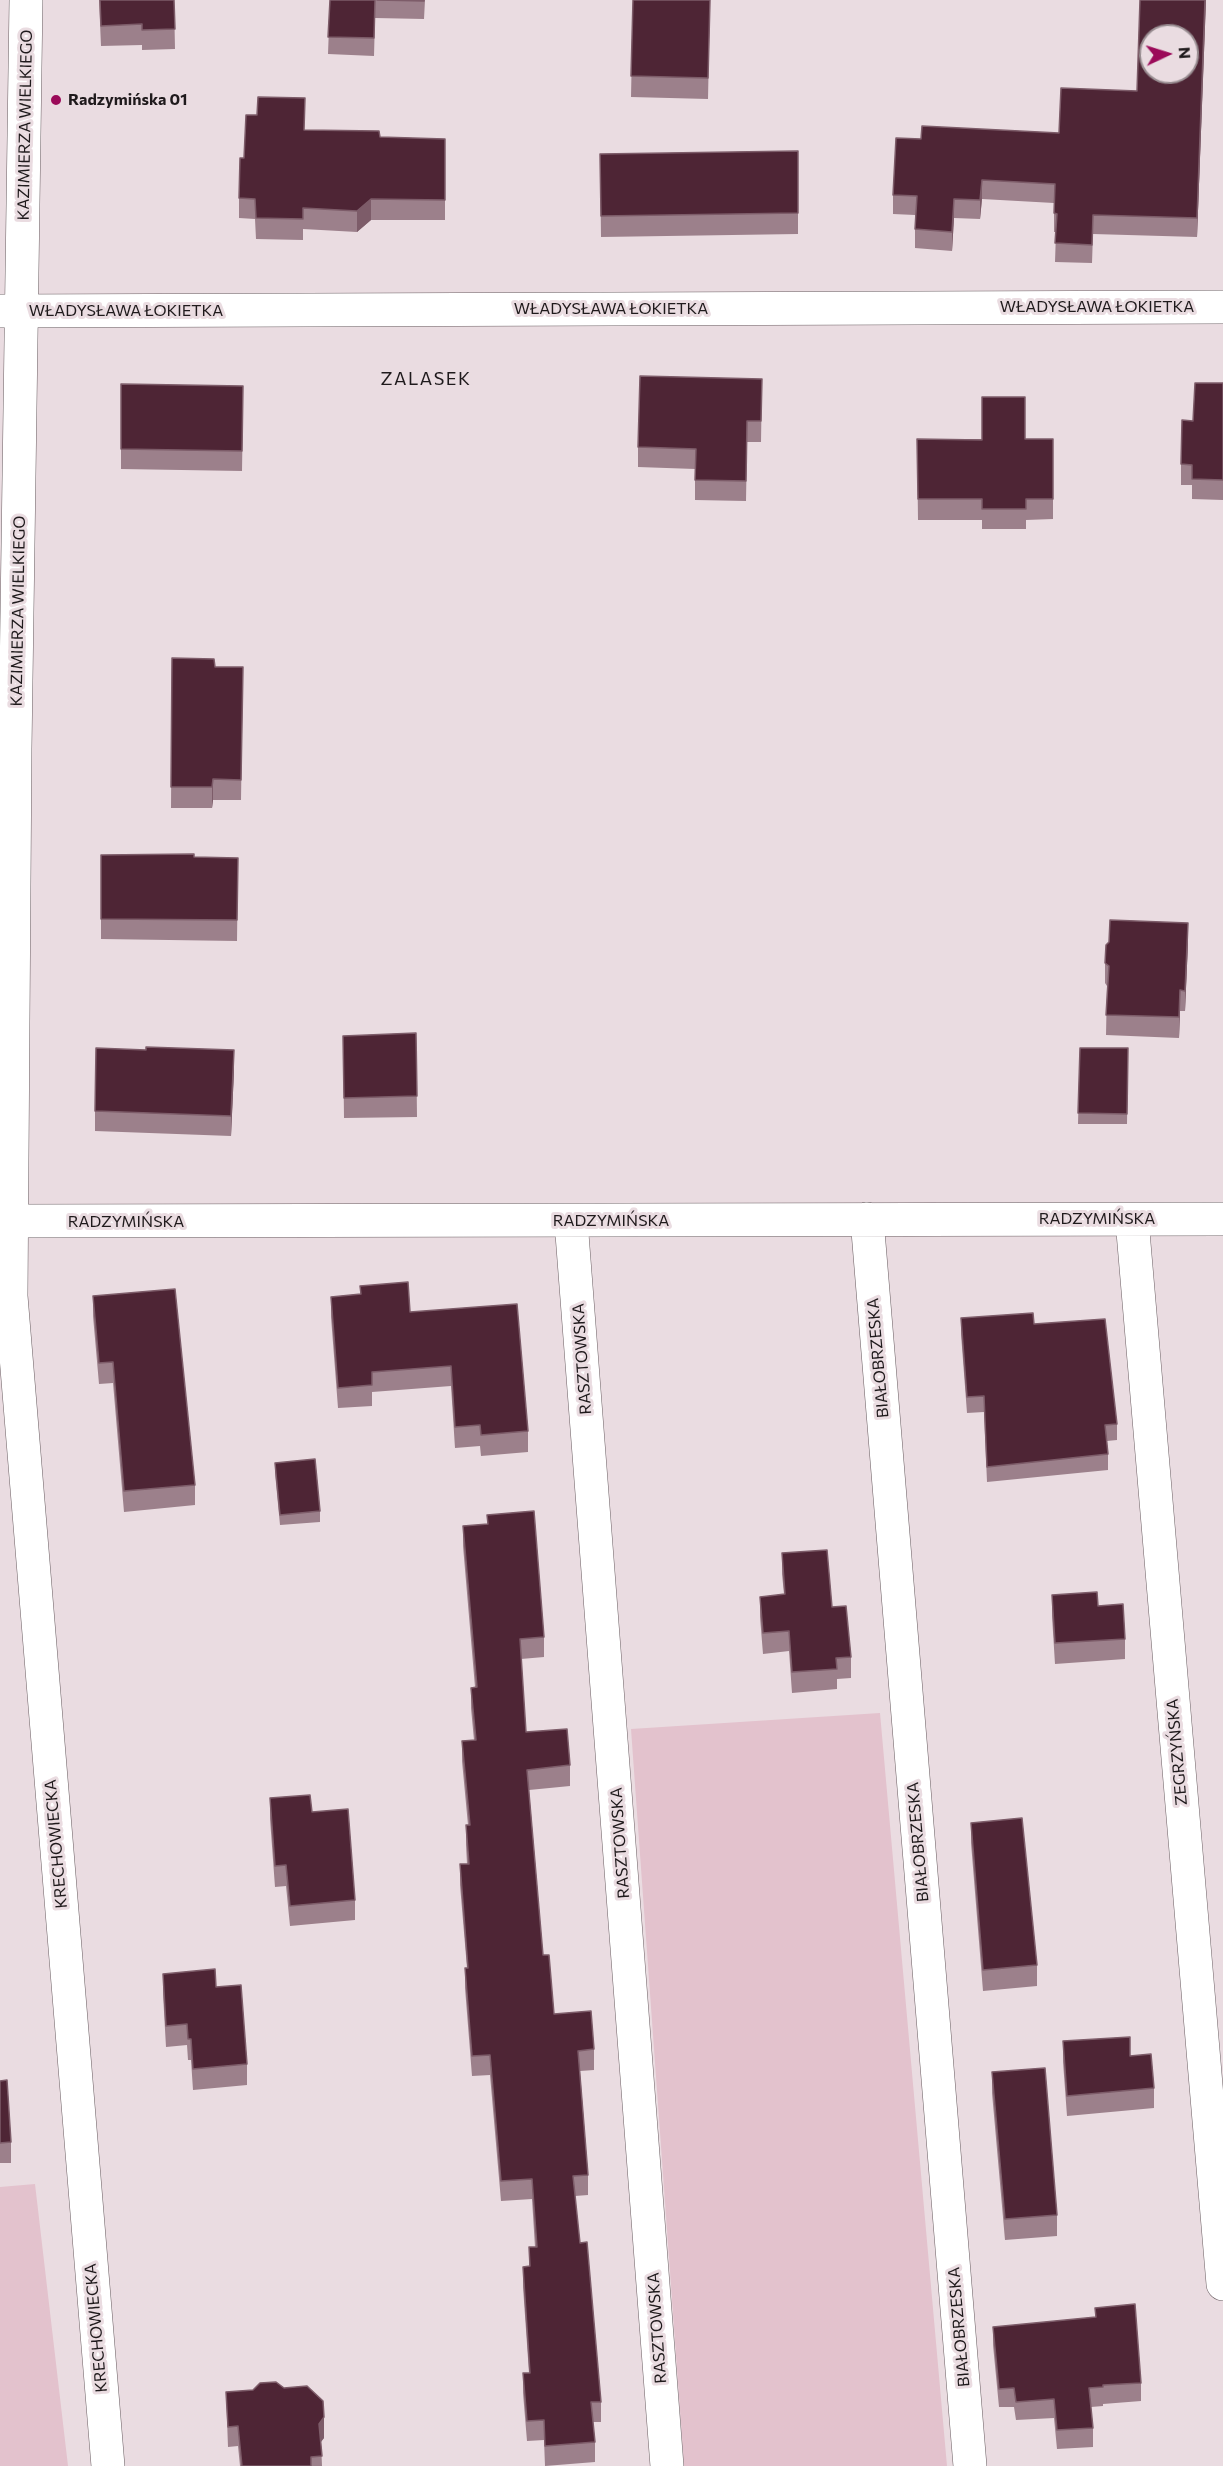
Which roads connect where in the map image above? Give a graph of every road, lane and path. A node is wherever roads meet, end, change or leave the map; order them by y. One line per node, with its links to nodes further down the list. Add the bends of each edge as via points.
1 (27, 0): 3 (street, KAZIMIERZA WIELKIEGO)
2 (1223, 307): 3 (street, WŁADYSŁAWA ŁOKIETKA)
3 (11, 311): 7 (street, KAZIMIERZA WIELKIEGO)
4 (867, 1219): 6 (street, RADZYMIŃSKA); 8 (street, RADZYMIŃSKA); 12 (street, BIAŁOBRZESKA)
5 (1223, 1219): 6 (street, RADZYMIŃSKA)
6 (1131, 1220): 9 (street, ZEGRZYŃSKA)
7 (5, 1221): 8 (street, RADZYMIŃSKA); 10 (street, KRECHOWIECKA)
8 (571, 1221): 11 (street, RASZTOWSKA)
9 (1223, 2284)
10 (108, 2466)
11 (668, 2466)
12 (970, 2466)

